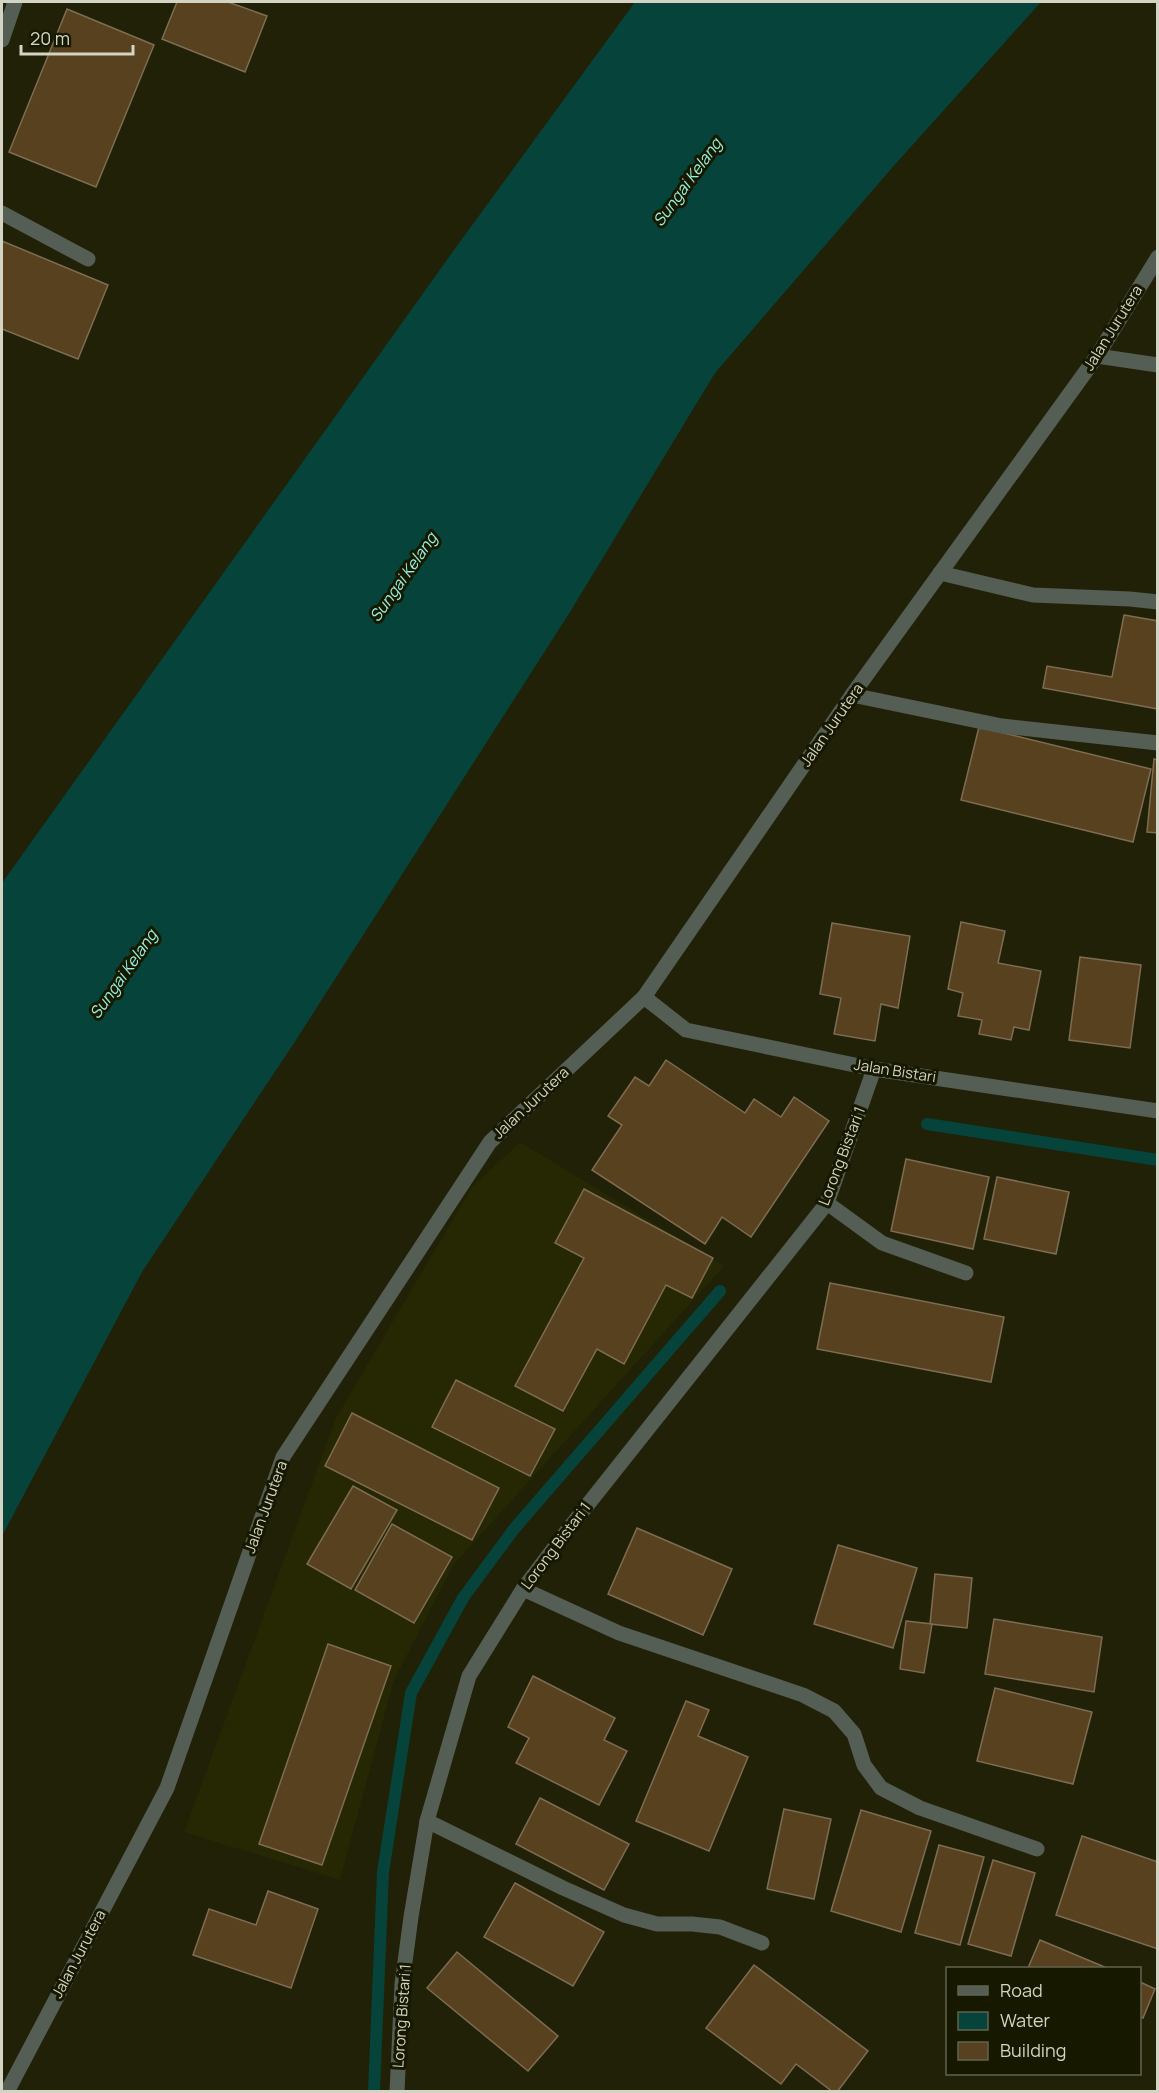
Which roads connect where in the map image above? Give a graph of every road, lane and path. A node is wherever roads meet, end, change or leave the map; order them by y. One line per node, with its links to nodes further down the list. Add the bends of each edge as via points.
1 (15, 2): 2 (street)
2 (2, 40)
3 (2, 213): 5 (street)
4 (1158, 257): 6 (street, Jalan Jurutera)
5 (88, 259)
6 (1097, 356): 7 (street); 8 (street, Jalan Jurutera)
7 (1158, 365)
8 (940, 573): 9 (street, via 1033,595); 10 (street, Jalan Jurutera)
9 (1158, 602)
10 (852, 695): 11 (street, via 1002,726); 12 (street, Jalan Jurutera)
11 (1158, 743)
12 (644, 997): 13 (street, Jalan Bistari, via 686,1030); 21 (street, Jalan Jurutera, via 490,1142 283,1457 167,1788)
13 (874, 1069): 14 (street, Jalan Bistari); 15 (street, Lorong Bistari 1)
14 (1158, 1111)
15 (827, 1203): 16 (street, via 882,1243); 17 (street, Lorong Bistari 1)
16 (966, 1274)
17 (523, 1589): 18 (street, Lorong Bistari 1, via 469,1676); 19 (street, via 619,1633 803,1695 834,1711 854,1734 864,1765 881,1788 920,1808)
18 (427, 1821): 20 (street, via 624,1915 657,1924 720,1927); 22 (street, Lorong Bistari 1, via 402,1984)
19 (1037, 1849)
20 (762, 1943)
21 (7, 2091)
22 (398, 2091)

